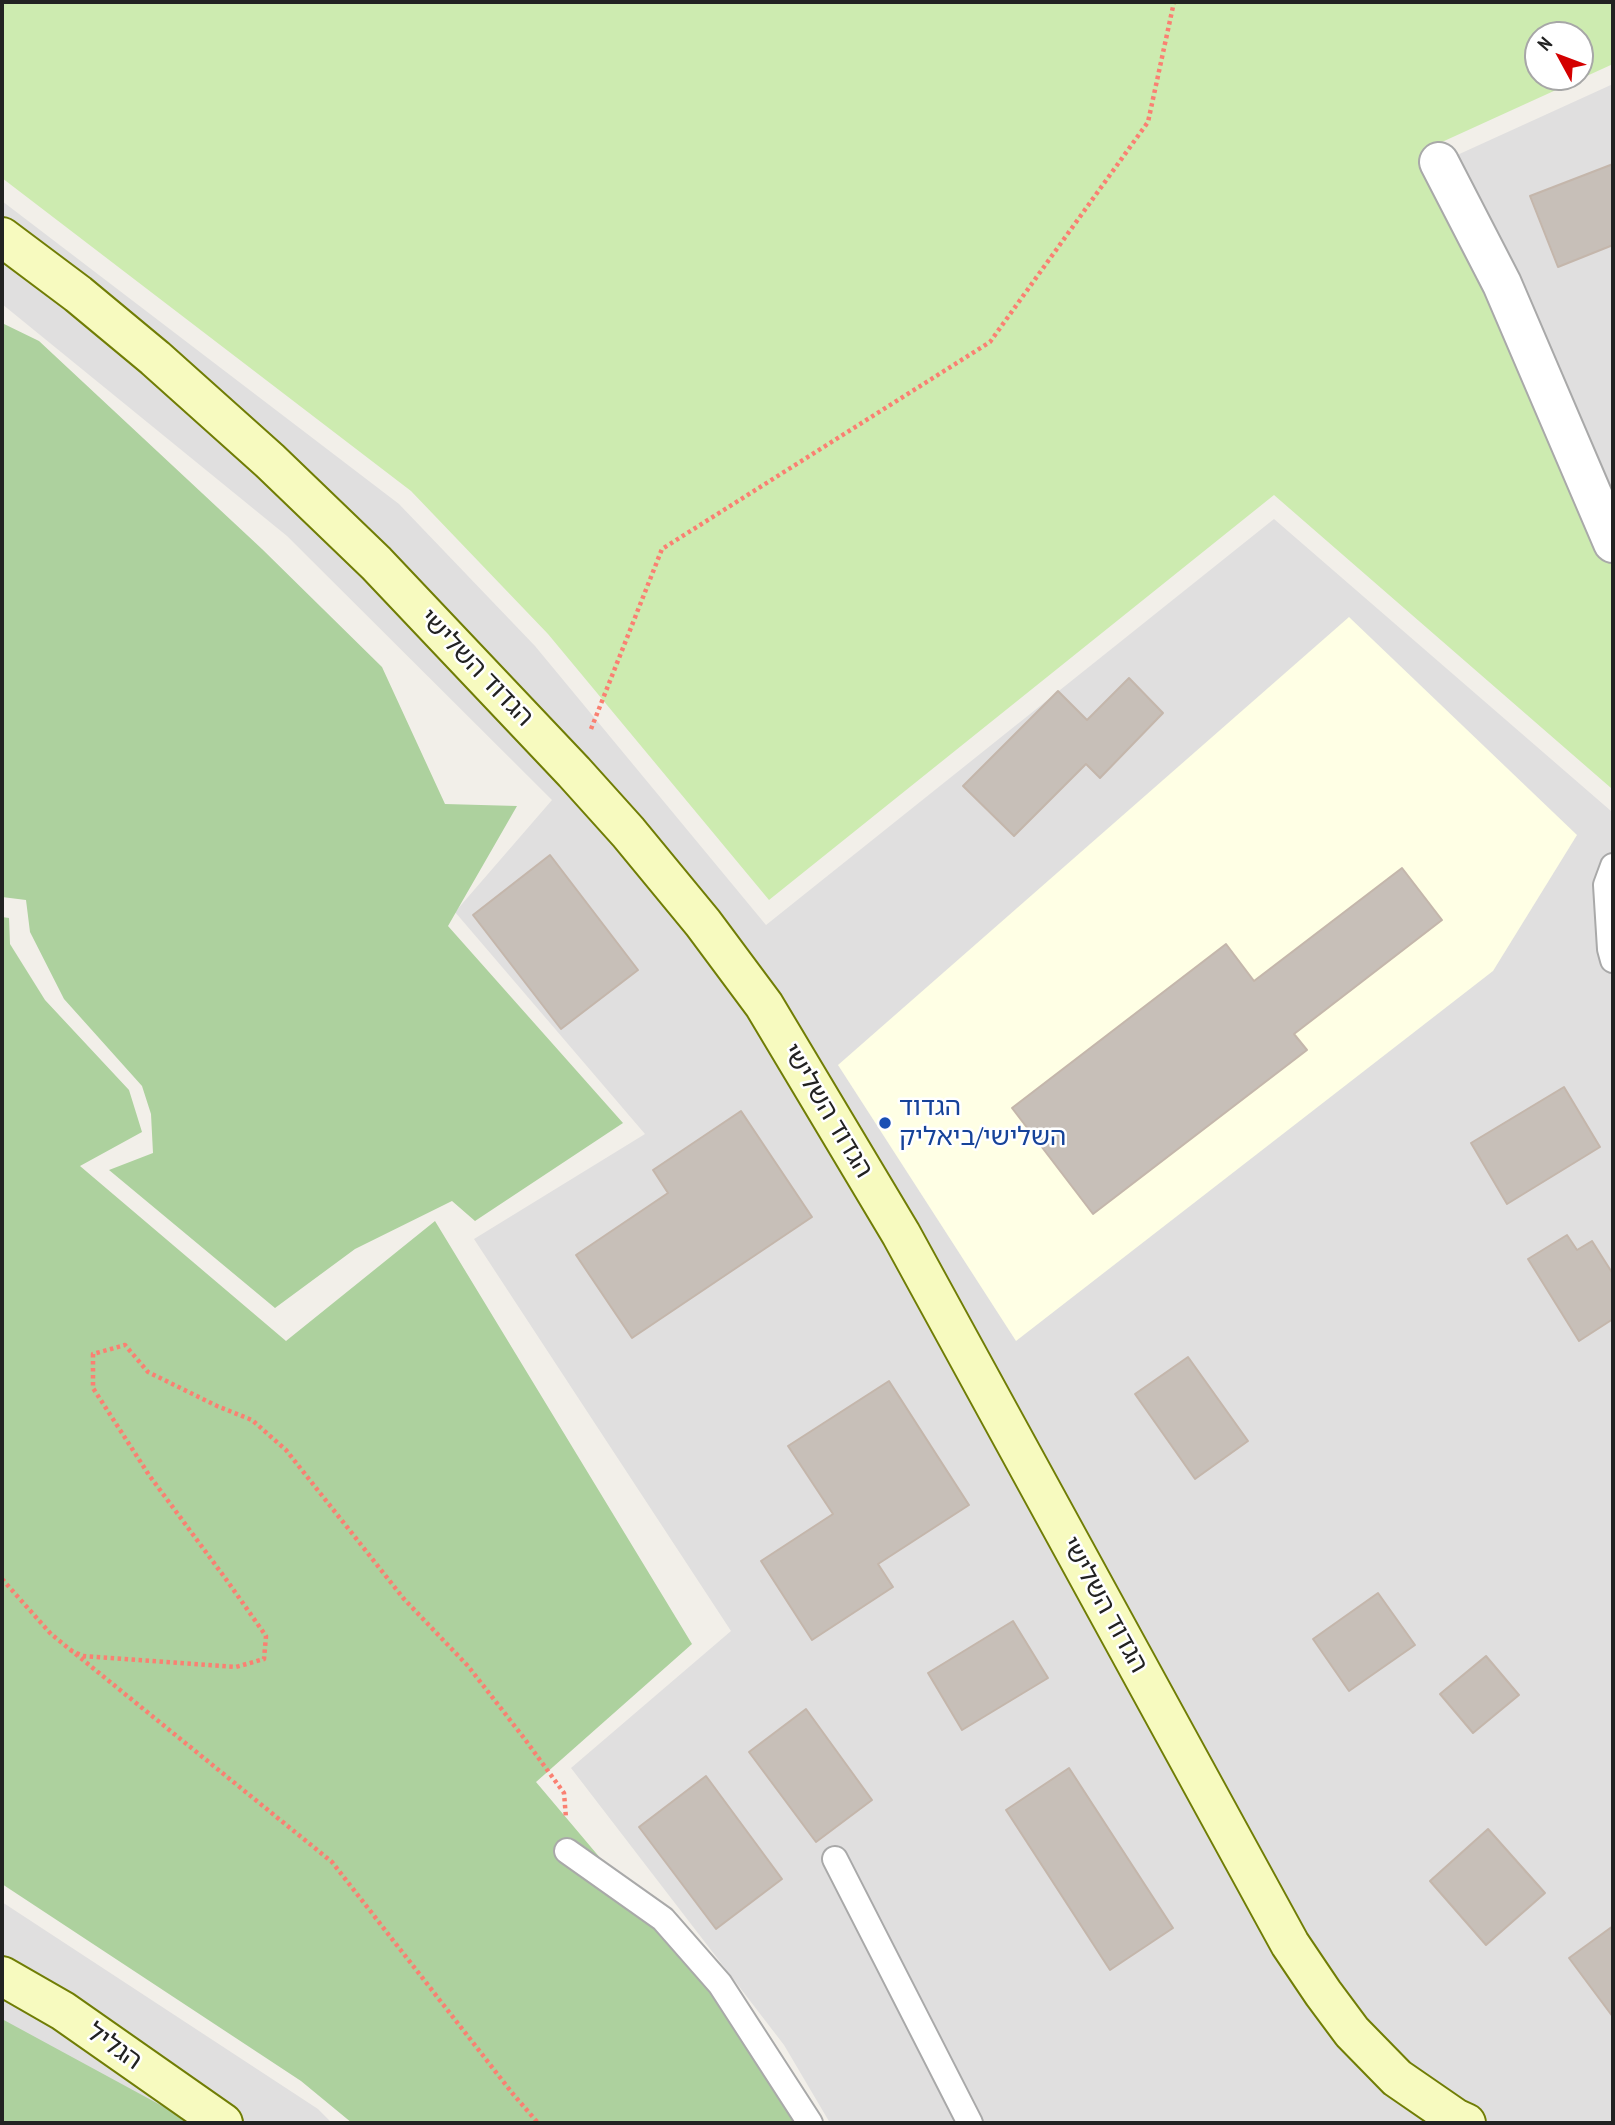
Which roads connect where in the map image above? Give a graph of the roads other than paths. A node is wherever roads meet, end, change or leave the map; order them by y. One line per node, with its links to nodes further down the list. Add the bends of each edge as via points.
1 (1439, 162): 3 (street, via 1502,284)
2 (2, 237): 12 (street, הגדוד השלישי, via 155,358 376,563 574,772 704,923 764,1005 901,1234 1290,1944 1361,2042 1397,2078)
3 (1613, 543)
4 (1613, 866): 5 (lane, via 1606,885)
5 (1613, 960)
6 (567, 1851): 10 (lane, via 663,1919 720,1984)
7 (835, 1859): 11 (lane)
8 (2, 1976): 9 (street, הגליל, via 62,2011)
9 (223, 2123)
10 (810, 2123)
11 (970, 2123)
12 (1466, 2123)

